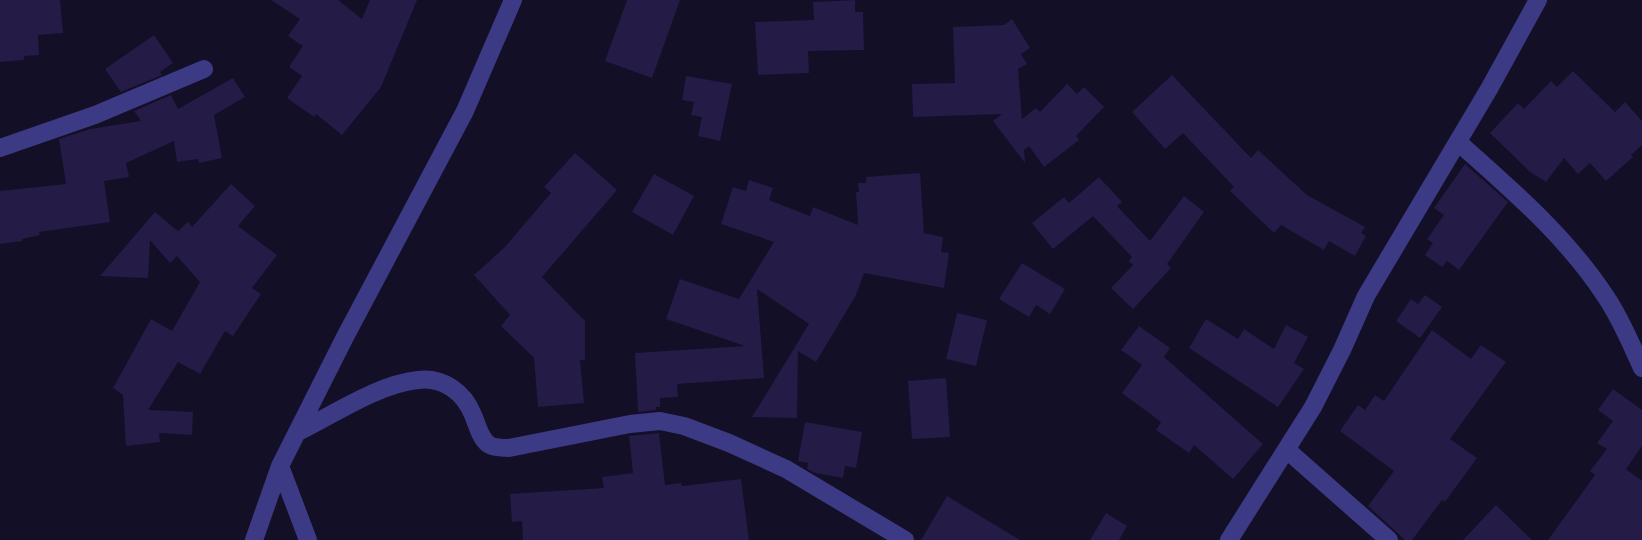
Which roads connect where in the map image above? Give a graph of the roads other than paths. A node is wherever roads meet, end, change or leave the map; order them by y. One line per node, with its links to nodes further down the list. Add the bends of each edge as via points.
1 (513, 0): 7 (street, via 465,111)
2 (1534, 1): 4 (street)
3 (204, 69): 5 (street, via 95,115)
4 (1458, 142): 6 (street, via 1521,198 1569,250 1606,296); 8 (street, via 1366,296 1337,362)
5 (0, 148)
6 (1642, 368)
7 (298, 432): 9 (street); 12 (street, via 393,385 436,380 461,395 488,444 509,448 660,421 684,426 786,469)
8 (1287, 450): 13 (street); 14 (street)
9 (280, 466): 10 (street); 11 (street)
10 (254, 540)
11 (307, 540)
12 (905, 540)
13 (1229, 540)
14 (1389, 540)

